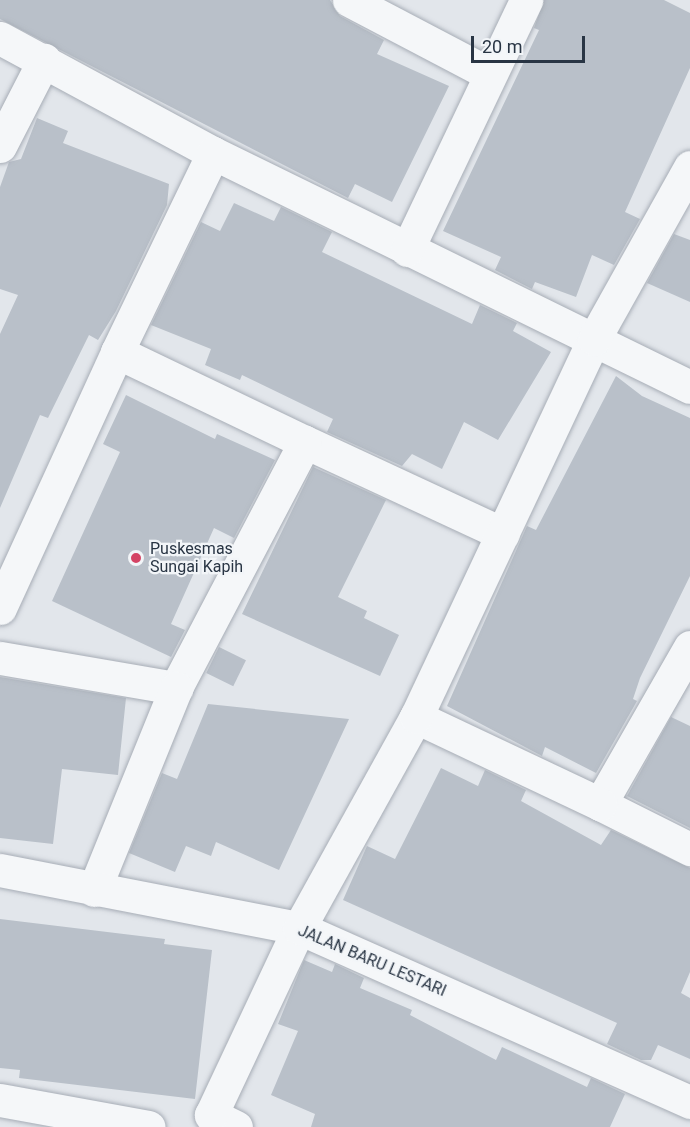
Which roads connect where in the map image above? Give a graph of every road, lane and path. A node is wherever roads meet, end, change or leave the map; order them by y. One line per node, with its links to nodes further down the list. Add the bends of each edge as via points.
1 (349, 0): 5 (street)
2 (526, 0): 5 (street)
3 (0, 38): 4 (street)
4 (44, 60): 6 (street); 7 (street)
5 (490, 74): 9 (street)
6 (0, 146)
7 (213, 153): 9 (street); 11 (street)
8 (690, 167): 10 (street)
9 (407, 250): 10 (street)
10 (594, 339): 12 (street); 14 (street)
11 (117, 352): 13 (street); 15 (street)
12 (690, 387)
13 (305, 442): 14 (street); 18 (street)
14 (503, 534): 19 (street)
15 (0, 608)
16 (690, 647): 20 (street)
17 (0, 658): 18 (street)
18 (176, 688): 23 (street)
19 (416, 717): 20 (street); 24 (street)
20 (600, 804): 21 (street)
21 (690, 849)
22 (0, 870): 23 (street, JALAN BARU LESTARI)
23 (94, 890): 24 (street, JALAN BARU LESTARI)
24 (299, 928): 26 (street, JALAN BARU LESTARI); 27 (street)
25 (0, 1100): 28 (street)
26 (690, 1102)
27 (217, 1123)
28 (149, 1127)

